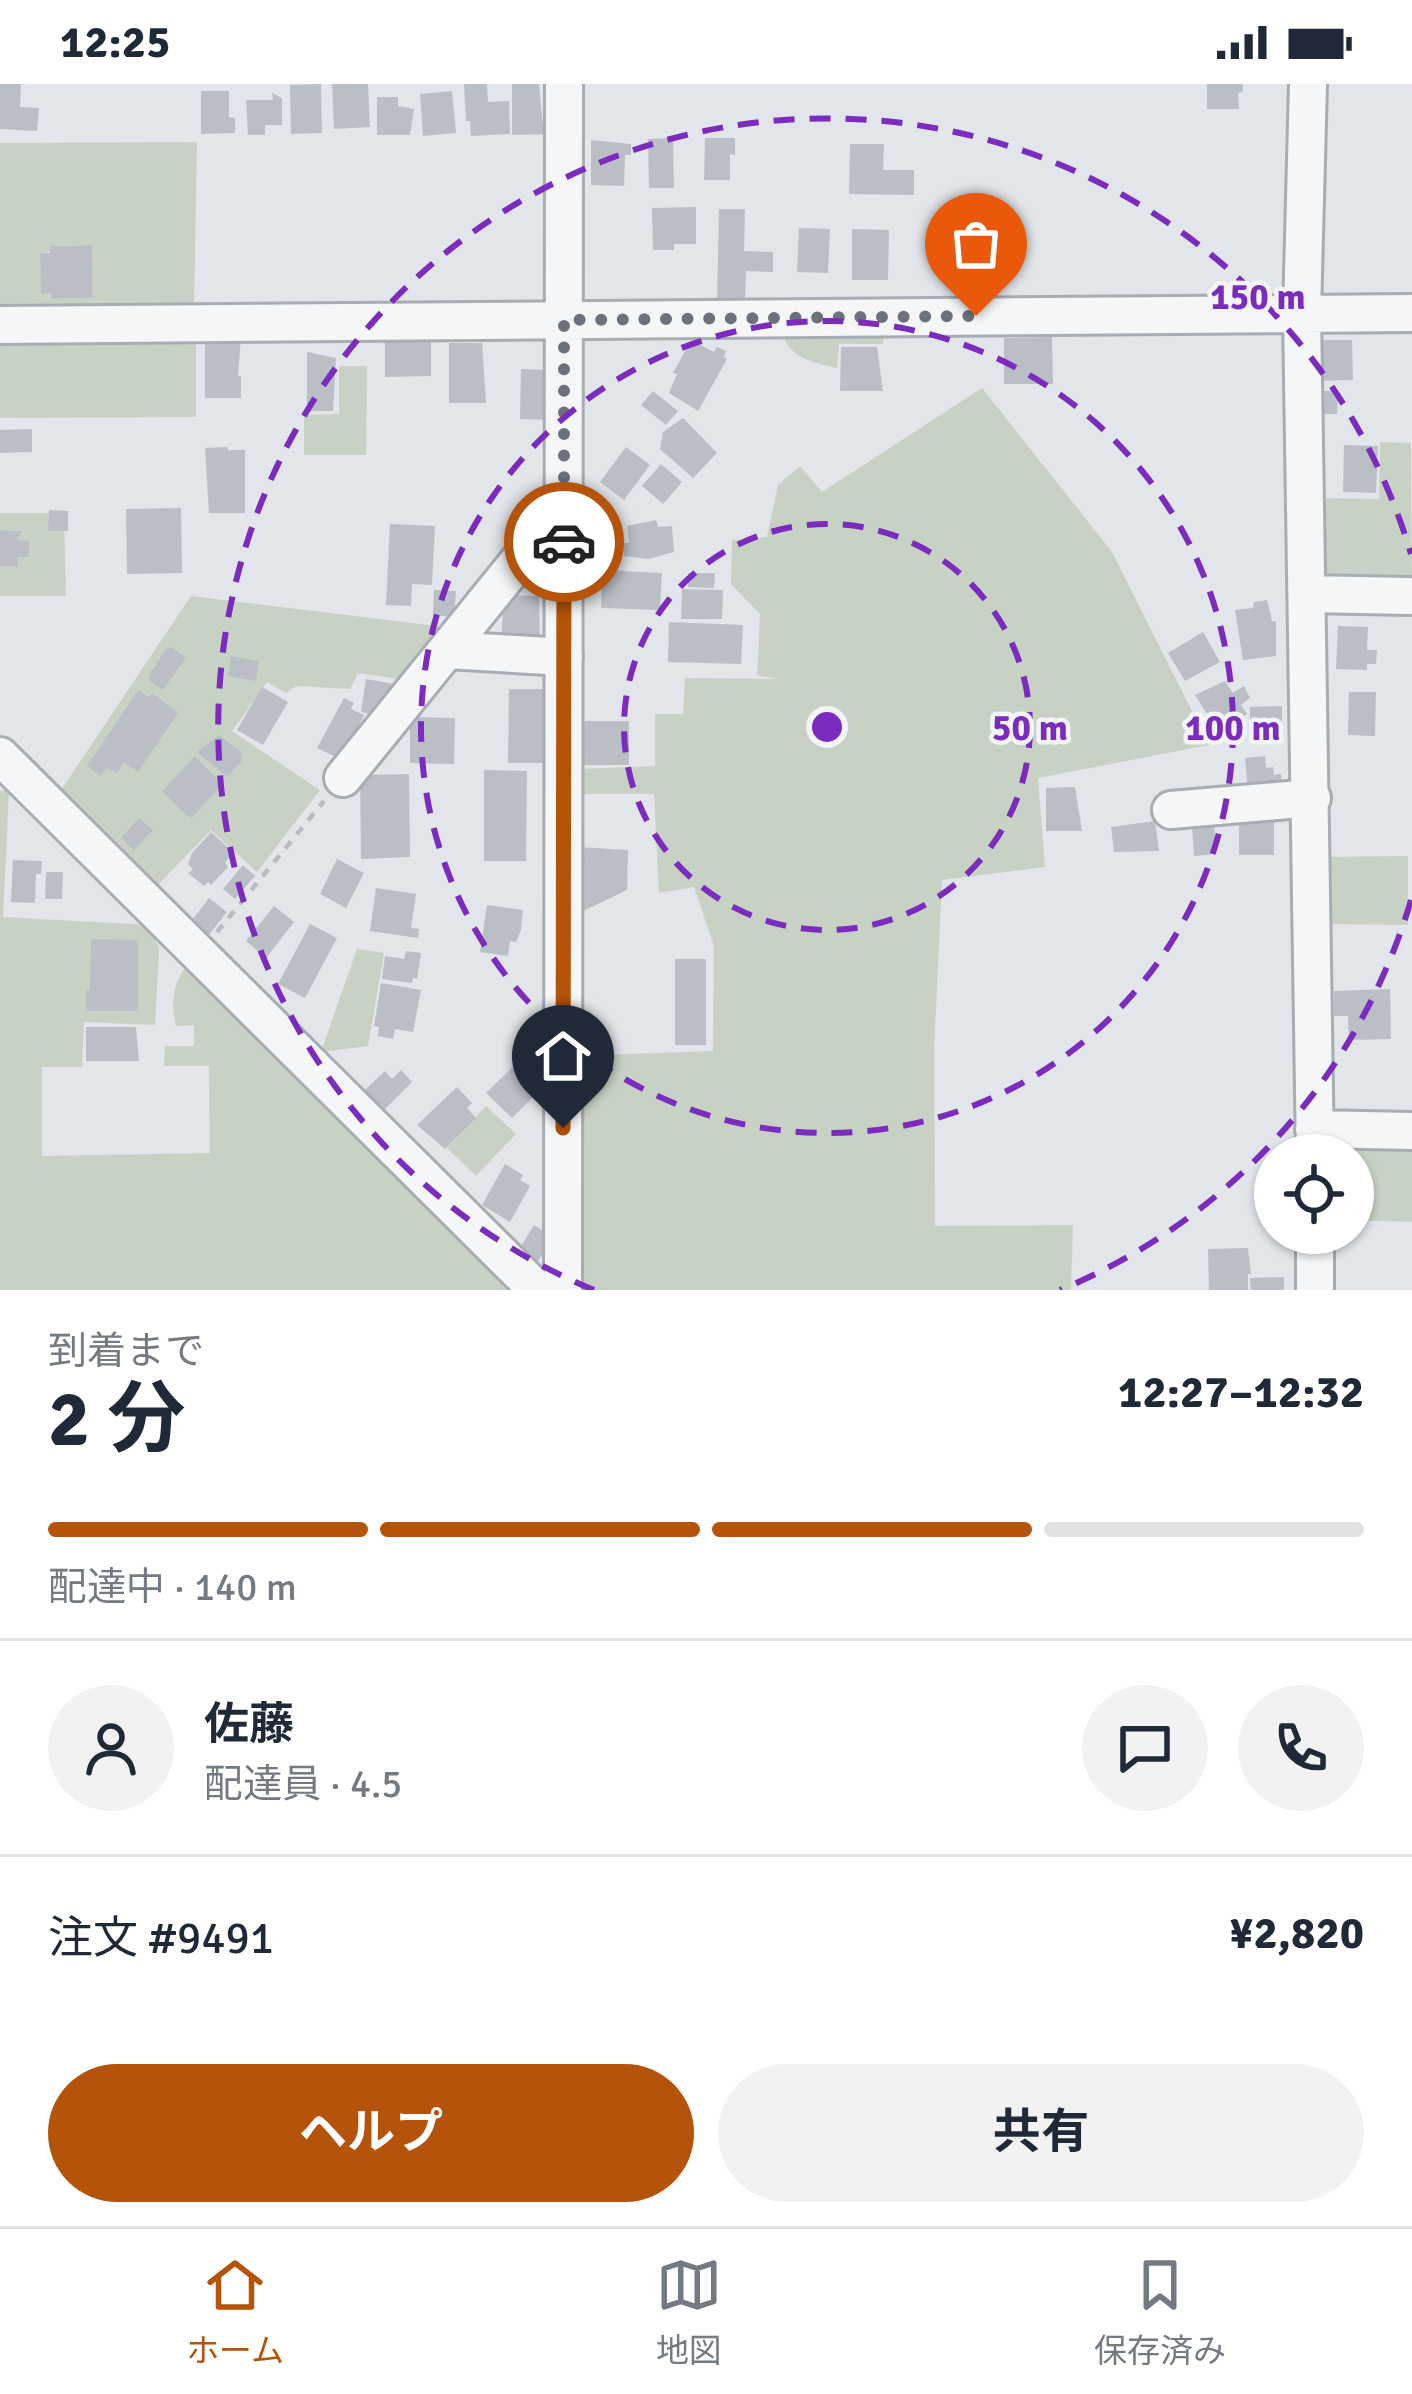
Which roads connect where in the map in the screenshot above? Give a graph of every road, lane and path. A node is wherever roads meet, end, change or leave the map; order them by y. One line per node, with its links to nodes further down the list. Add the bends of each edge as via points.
1 (564, 84): 5 (street)
2 (1307, 84): 3 (street)
3 (1302, 313): 4 (street); 5 (street); 8 (street)
4 (1412, 313)
5 (564, 320): 6 (street); 7 (street)
6 (0, 326)
7 (564, 520): 10 (street, via 552,520); 11 (street)
8 (1308, 594): 9 (street); 14 (street)
9 (1409, 596)
10 (448, 650): 11 (street); 13 (street)
11 (564, 657): 22 (street)
12 (0, 756): 16 (street)
13 (343, 778): 16 (path)
14 (1312, 798): 15 (street); 18 (street)
15 (1171, 810)
16 (199, 954): 21 (street)
17 (1412, 1131): 19 (street)
18 (1314, 1134)
19 (1374, 1135)
20 (1315, 1254): 23 (street)
21 (537, 1290)
22 (563, 1290)
23 (1315, 1290)

